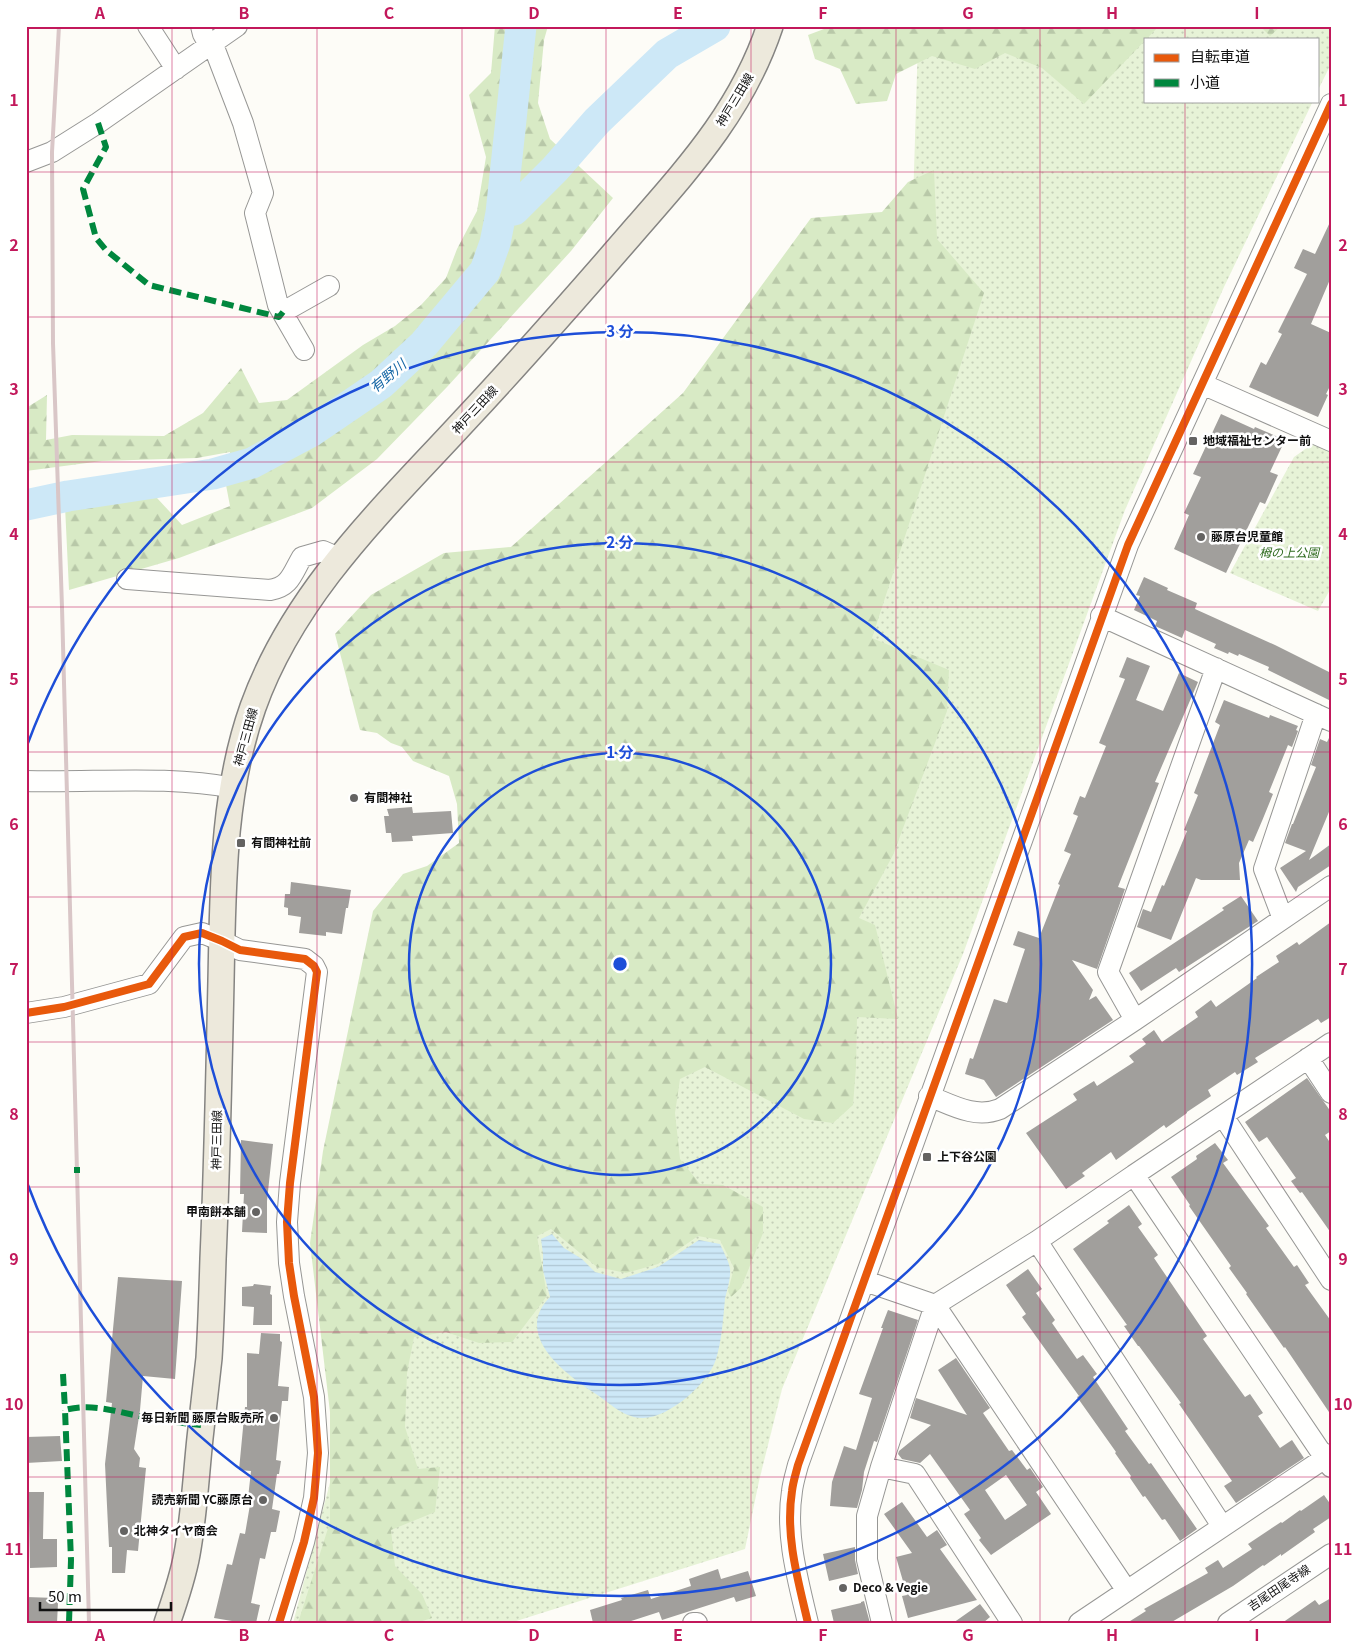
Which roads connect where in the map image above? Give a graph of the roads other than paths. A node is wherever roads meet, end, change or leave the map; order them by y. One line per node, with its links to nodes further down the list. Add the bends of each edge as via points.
1 (148, 26): 5 (street)
2 (237, 26): 4 (street)
3 (770, 26): 13 (main road, 神戸三田線, via 735,105 688,168 530,350)
4 (207, 38): 5 (street); 9 (street, via 243,123 263,193 255,213 278,304)
5 (176, 69): 7 (street, via 52,152)
6 (1331, 104): 11 (street)
7 (26, 162)
8 (329, 286): 9 (street)
9 (283, 312): 10 (street)
10 (304, 350)
11 (1202, 384): 12 (street); 15 (street, via 1128,545)
12 (1330, 437)
13 (339, 558): 14 (street, via 322,551 302,557 287,583 270,590); 19 (main road, 神戸三田線, via 312,593 266,675 245,733)
14 (127, 579)
15 (1101, 616): 16 (street); 28 (street)
16 (1216, 668): 17 (street); 24 (street, via 1108,972)
17 (1324, 718): 21 (street, via 1264,869)
18 (26, 781): 19 (street, via 206,783)
19 (234, 788): 22 (main road, 神戸三田線, via 228,824)
20 (1331, 886): 21 (street)
21 (1283, 919): 24 (street)
22 (222, 941): 23 (street, via 202,934 184,937 149,984); 40 (main road, 神戸三田線, via 209,1355 187,1553); 41 (street, via 240,950 305,959 317,972 287,1222 289,1264 314,1397 318,1453 314,1498 304,1542)
23 (26, 1013)
24 (1136, 1020): 28 (street, via 1000,1109 970,1112)
25 (1331, 1043): 26 (street)
26 (1308, 1058): 27 (street); 29 (street)
27 (1331, 1093)
28 (929, 1096): 33 (street)
29 (1224, 1116): 30 (street); 32 (street)
30 (1134, 1176): 31 (street); 35 (street)
31 (1037, 1241): 34 (street); 37 (street)
32 (1331, 1280)
33 (865, 1281): 34 (street); 44 (street, via 798,1465 792,1492 791,1543)
34 (935, 1305): 36 (street); 39 (street)
35 (1329, 1460): 37 (street)
36 (881, 1467): 45 (street, via 867,1516 867,1560); 46 (street, via 915,1474)
37 (1222, 1526): 39 (street)
38 (1331, 1554): 48 (street, 吉尾田尾寺線)
39 (1127, 1591): 47 (street)
40 (167, 1623)
41 (279, 1623)
42 (693, 1623): 43 (street)
43 (697, 1623)
44 (808, 1623)
45 (882, 1623)
46 (1012, 1623)
47 (1079, 1623)
48 (1228, 1623)

